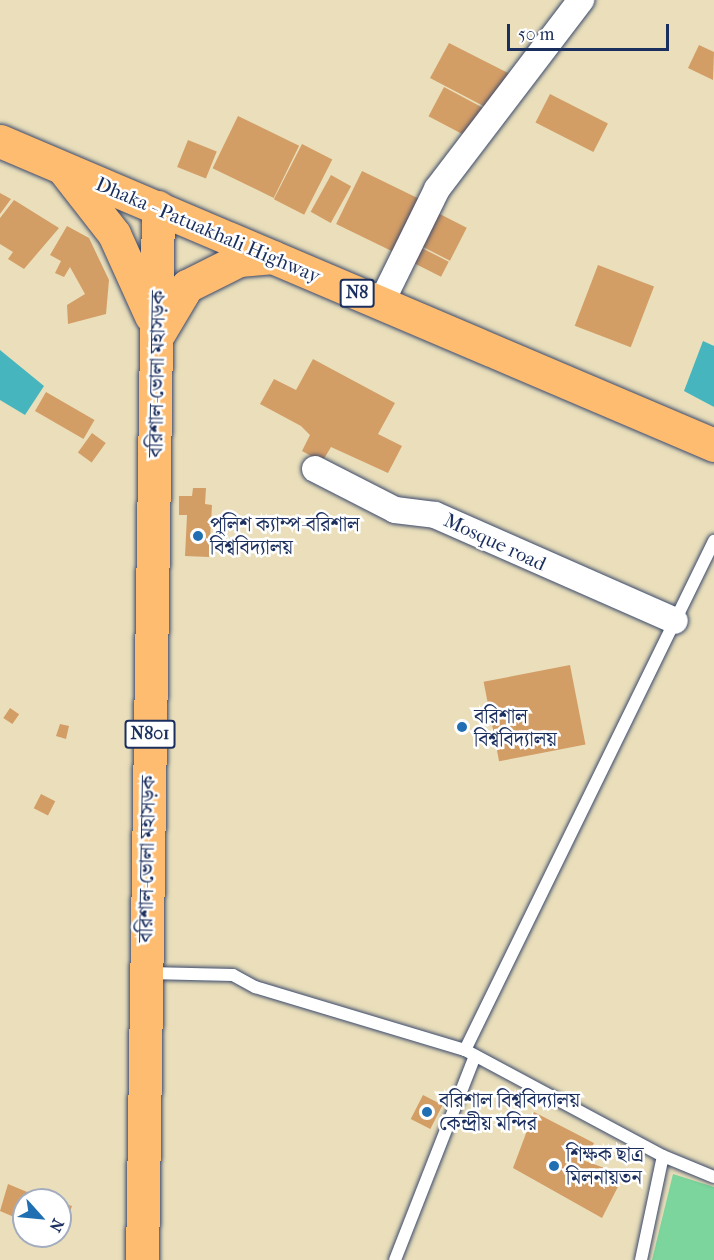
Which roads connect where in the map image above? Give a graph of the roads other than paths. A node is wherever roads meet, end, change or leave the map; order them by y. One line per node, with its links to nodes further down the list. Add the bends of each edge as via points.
1 (581, 0): 6 (street, via 437,189)
2 (0, 141): 3 (highway, Dhaka - Patuakhali Highway / N8)
3 (63, 169): 4 (highway, Dhaka - Patuakhali Highway / N8); 7 (highway, via 114,234)
4 (158, 207): 5 (highway, Dhaka - Patuakhali Highway / N8); 7 (highway, বরিশাল-ভোলা মহাসড়ক / N801)
5 (273, 257): 6 (highway, Dhaka - Patuakhali Highway / N8); 7 (highway, via 238,260 187,286)
6 (381, 303): 8 (highway, Dhaka - Patuakhali Highway / N8)
7 (158, 335): 12 (highway, বরিশাল-ভোলা মহাসড়ক / N801)
8 (714, 445)
9 (315, 469): 11 (street, Mosque road, via 395,510 435,514)
10 (714, 541): 11 (lane)
11 (675, 621): 13 (lane)
12 (145, 972): 13 (lane, via 233,975 255,987); 16 (highway, বরিশাল-ভোলা মহাসড়ক / N801)
13 (470, 1053): 14 (lane); 17 (lane)
14 (663, 1156): 15 (lane); 18 (lane)
15 (714, 1177)
16 (142, 1260)
17 (395, 1260)
18 (641, 1260)

